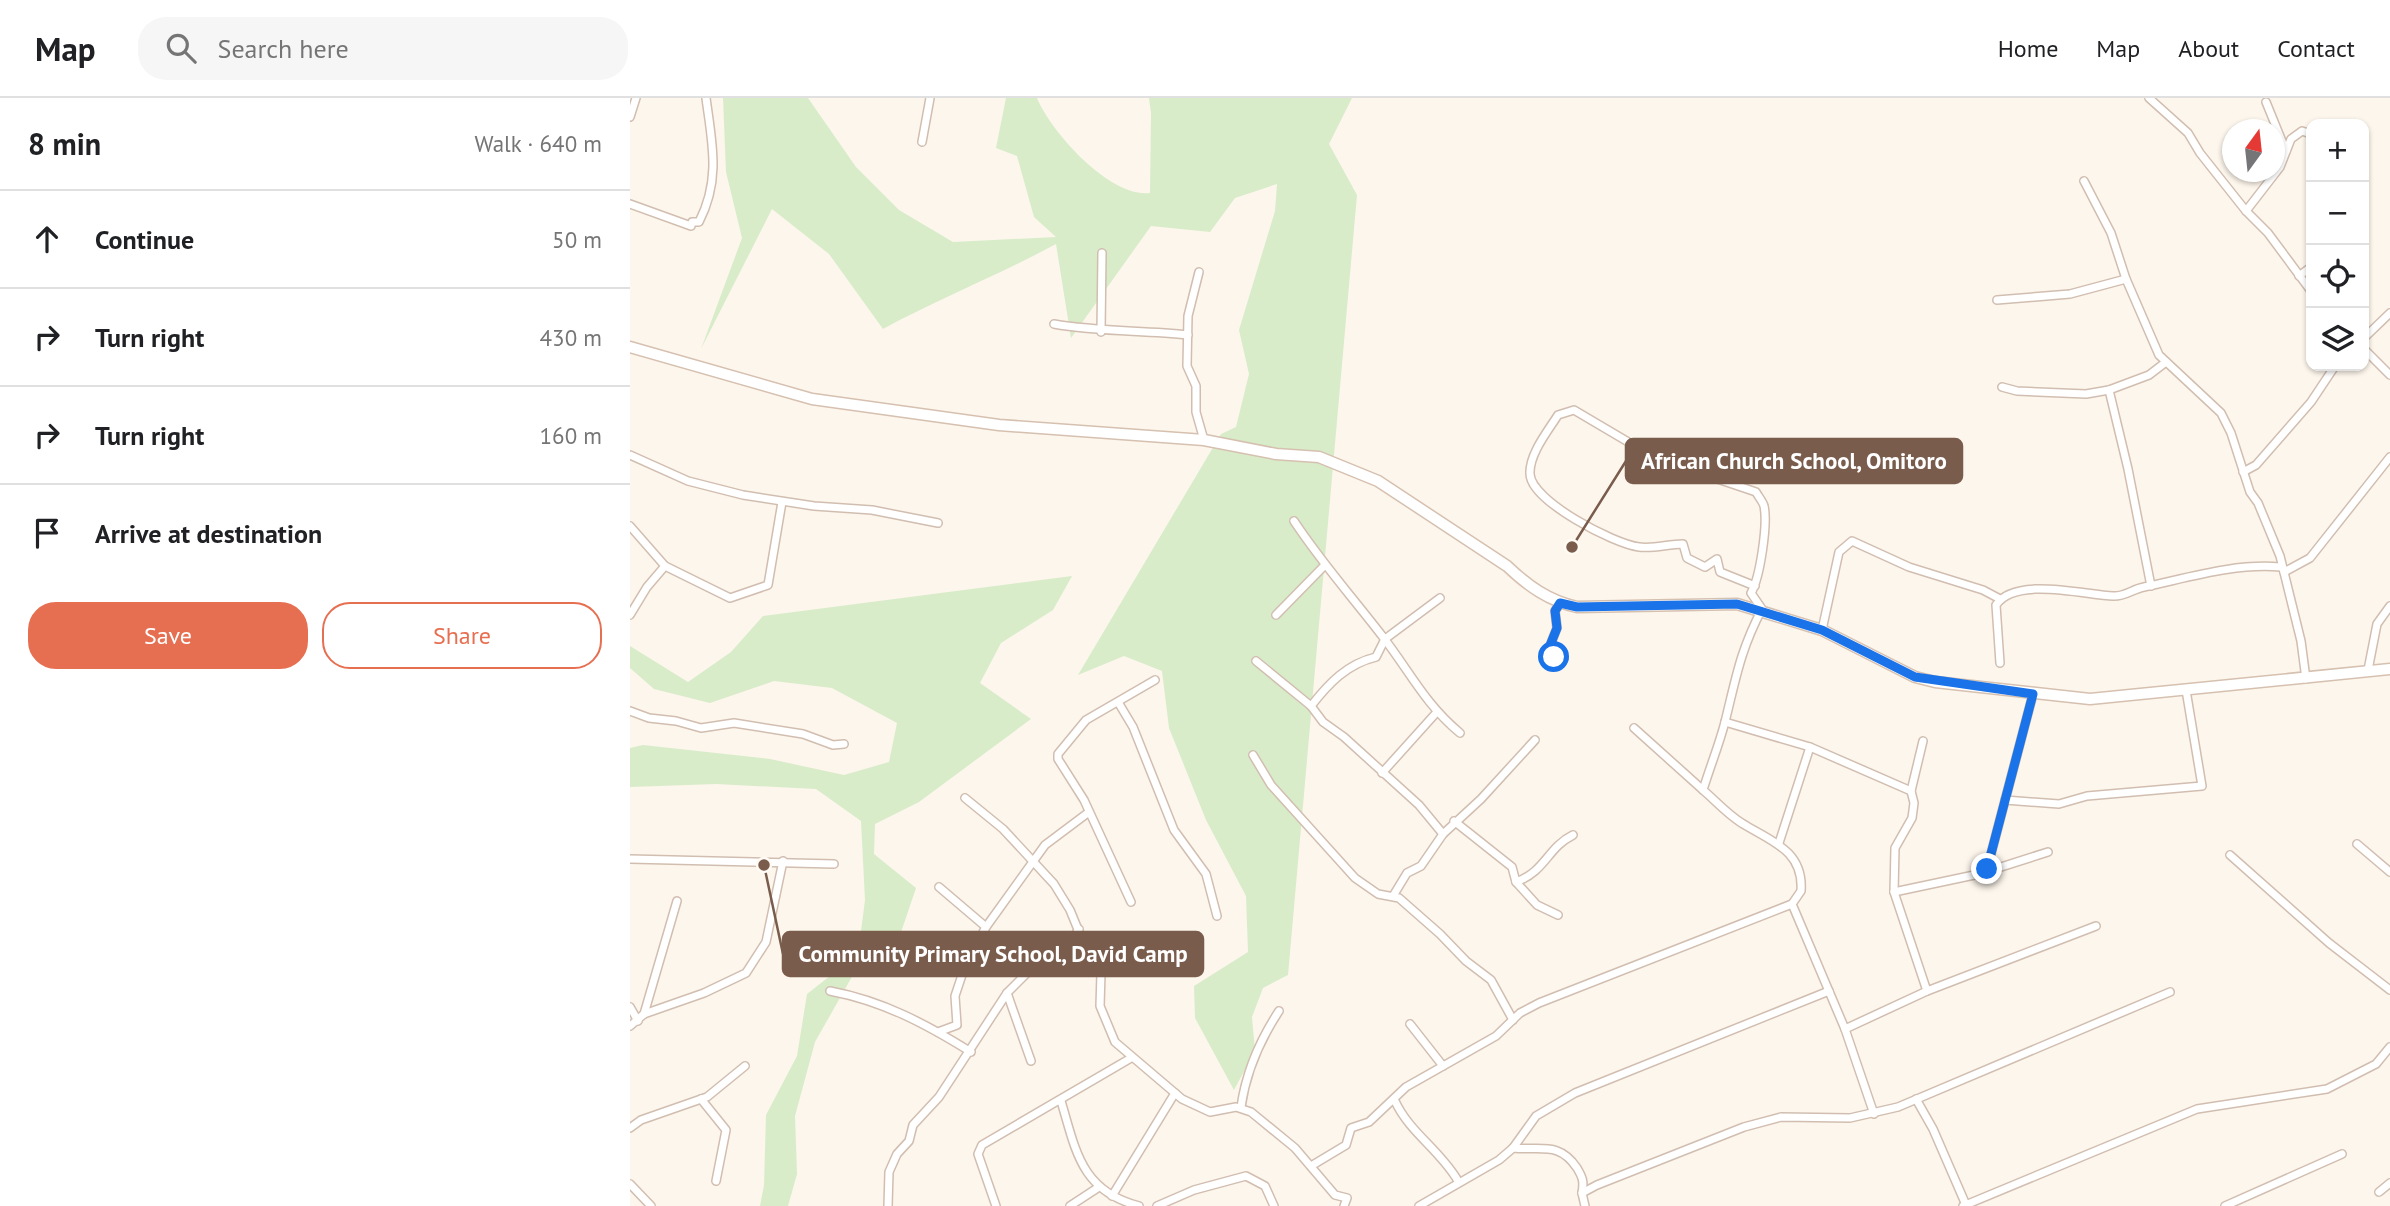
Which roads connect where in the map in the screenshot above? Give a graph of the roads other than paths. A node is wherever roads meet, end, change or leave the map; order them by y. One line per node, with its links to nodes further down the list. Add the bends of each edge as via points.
1 (636, 98): 6 (street)
2 (706, 98): 11 (street, via 714,156 710,191 699,222 691,226)
3 (930, 98): 8 (street)
4 (2150, 98): 12 (street, via 2188,133)
5 (2266, 102): 9 (street)
6 (630, 117)
7 (2306, 132): 9 (street, via 2296,135)
8 (922, 142)
9 (2286, 152): 12 (street)
10 (2084, 181): 17 (street, via 2111,233)
11 (630, 204)
12 (2246, 211): 16 (street)
13 (1102, 253): 22 (street)
14 (2306, 271): 16 (street)
15 (1199, 272): 24 (street, via 1192,291)
16 (2299, 276): 18 (street)
17 (2126, 279): 19 (street, via 2070,294); 27 (street)
18 (2306, 285)
19 (1997, 300)
20 (2390, 313): 23 (street)
21 (1054, 324): 22 (street)
22 (1101, 332): 24 (street)
23 (2369, 333)
24 (1188, 335): 32 (street, via 1187,366 1196,386 1196,412)
25 (630, 347): 32 (main road, via 812,399 999,425)
26 (2369, 354): 29 (street)
27 (2166, 362): 31 (street, via 2149,375); 35 (street, via 2221,413)
28 (2332, 371): 35 (street, via 2256,465)
29 (2390, 375)
30 (2002, 387): 31 (street, via 2077,395)
31 (2109, 390): 46 (street)
32 (1204, 440): 49 (main road, via 1319,457 1357,471)
33 (630, 455): 36 (street, via 688,481)
34 (2390, 457): 44 (street, via 2311,558)
35 (2243, 472): 40 (street)
36 (782, 502): 38 (street, via 872,510); 42 (street, via 768,585 730,598)
37 (1294, 521): 43 (street)
38 (938, 523)
39 (630, 526): 42 (street)
40 (2280, 556): 41 (street); 44 (street)
41 (2265, 565): 44 (street); 46 (street)
42 (665, 566): 52 (street)
43 (1324, 566): 53 (street); 55 (street)
44 (2282, 569): 61 (street)
45 (1755, 586): 45 (street, via 1764,505 1756,492 1635,446 1574,410 1558,415 1539,446 1530,474 1533,485 1546,498 1596,532 1640,547 1683,544 1687,558 1705,567 1717,559 1720,572); 51 (street, via 1751,593)
46 (2151, 586): 48 (street, via 2116,597 2046,589 2018,591)
47 (1440, 598): 55 (street)
48 (2000, 599): 54 (street, via 1909,568 1852,541 1839,552); 58 (street, via 1996,604)
49 (1560, 603): 51 (main road, via 1577,607 1737,604); 56 (street, via 1549,648 1554,657)
50 (2390, 606): 60 (street, via 2377,624)
51 (1762, 609): 54 (main road); 69 (street, via 1743,645)
52 (630, 615)
53 (1276, 615)
54 (1822, 630): 64 (main road, via 1915,677)
55 (1385, 639): 66 (street, via 1376,657 1357,662 1336,677); 68 (street)
56 (1564, 658)
57 (1256, 661): 66 (street)
58 (2000, 663)
59 (2390, 669): 60 (main road)
60 (2368, 670): 61 (main road)
61 (2306, 679): 63 (main road)
62 (1155, 680): 65 (street)
63 (2186, 690): 64 (main road, via 2090,699); 81 (street, via 2202,786 2087,796 2059,804)
64 (2033, 694): 81 (street)
65 (1118, 702): 82 (street, via 1086,720 1058,754); 104 (street, via 1133,727 1174,830 1206,874)
66 (1311, 706): 77 (street)
67 (630, 711): 74 (street, via 701,728 734,723)
68 (1436, 713): 71 (street); 77 (street)
69 (1725, 722): 75 (street); 78 (street)
70 (1634, 728): 78 (street)
71 (1460, 733)
72 (1535, 740): 83 (street, via 1481,799)
73 (1923, 741): 79 (street)
74 (845, 744)
75 (1810, 747): 79 (street); 86 (street)
76 (1253, 755): 99 (street, via 1271,785 1355,878 1377,894)
77 (1382, 773): 84 (street)
78 (1703, 790): 86 (street, via 1743,825)
79 (1911, 791): 98 (street, via 1912,818 1895,848)
80 (965, 798): 91 (street)
81 (2005, 800): 94 (street)
82 (1088, 812): 91 (street, via 1058,833); 101 (street)
83 (1454, 821): 84 (street); 96 (street, via 1512,867)
84 (1443, 834): 99 (street, via 1421,866 1407,873)
85 (1573, 835): 96 (street, via 1557,846 1533,876)
86 (1779, 843): 102 (street, via 1801,881 1801,891)
87 (2357, 844): 95 (street)
88 (2048, 852): 94 (street)
89 (2230, 855): 111 (street)
90 (630, 859): 92 (street)
91 (1035, 860): 106 (street); 107 (street)
92 (783, 862): 93 (street); 118 (street, via 766,942 746,972)
93 (835, 864)
94 (1987, 869): 98 (street)
95 (2390, 872)
96 (1516, 882): 103 (street, via 1537,905)
97 (939, 887): 106 (street)
98 (1894, 892): 113 (street)
99 (1393, 896): 119 (street, via 1491,981)
100 (677, 901): 118 (street)
101 (1131, 902)
102 (1792, 904): 110 (street); 119 (street, via 1578,986)
103 (1558, 915)
104 (1217, 916)
105 (2096, 926): 113 (street)
106 (986, 927): 123 (street, via 955,996 957,1025)
107 (1079, 929): 109 (street); 115 (street, via 1065,949 1045,955)
108 (1171, 940): 109 (street)
109 (1101, 973): 124 (street, via 1100,1006)
110 (1829, 990): 122 (street); 140 (street, via 1575,1093 1535,1116)
111 (2390, 990)
112 (830, 991): 123 (street, via 898,1010)
113 (1927, 991): 122 (street)
114 (2170, 992): 134 (street)
115 (1007, 993): 126 (street); 128 (street)
116 (630, 1007): 118 (street)
117 (1279, 1011): 137 (street, via 1253,1060)
118 (641, 1018): 121 (street)
119 (1513, 1020): 131 (street, via 1496,1036)
120 (1410, 1024): 131 (street)
121 (630, 1026)
122 (1845, 1029): 138 (street)
123 (938, 1032): 126 (street)
124 (1117, 1045): 127 (street); 129 (street)
125 (2390, 1047): 155 (street, via 2376,1064 2327,1089 2197,1109)
126 (971, 1052): 157 (street, via 913,1125 909,1141 897,1154 888,1179)
127 (1131, 1058): 129 (street); 132 (street)
128 (1031, 1061)
129 (1119, 1062): 135 (street)
130 (745, 1066): 133 (street)
131 (1443, 1066): 136 (street, via 1399,1092)
132 (1175, 1093): 137 (street, via 1210,1112); 152 (street)
133 (701, 1099): 139 (street); 145 (street, via 726,1130)
134 (1916, 1099): 138 (street); 155 (street)
135 (1061, 1101): 149 (street, via 1082,1166); 158 (street, via 978,1149)
136 (1395, 1101): 144 (street, via 1369,1122 1350,1128 1346,1145); 146 (street)
137 (1241, 1107): 144 (street)
138 (1874, 1114): 151 (street, via 1781,1118 1744,1127)
139 (630, 1128)
140 (1521, 1136): 141 (street); 142 (street)
141 (1513, 1148): 142 (street); 146 (street)
142 (1526, 1150): 151 (street, via 1557,1149 1569,1155 1584,1179)
143 (2342, 1154): 167 (street)
144 (1311, 1166): 163 (street, via 1335,1195 1347,1198)
145 (716, 1181)
146 (1458, 1181): 153 (street)
147 (2390, 1183): 150 (street)
148 (630, 1184): 156 (street)
149 (1099, 1187): 152 (street); 159 (street)
150 (2379, 1192)
151 (1583, 1193): 166 (street)
152 (1112, 1196): 160 (street)
153 (1429, 1198): 164 (street); 165 (street)
154 (1168, 1204): 161 (street); 162 (street, via 1194,1190 1246,1177 1265,1186)
155 (1965, 1205)
156 (651, 1206)
157 (888, 1206)
158 (996, 1206)
159 (1070, 1206)
160 (1139, 1206)
161 (1157, 1206)
162 (1274, 1206)
163 (1344, 1206)
164 (1419, 1206)
165 (1436, 1206)
166 (1585, 1206)
167 (2225, 1206)

